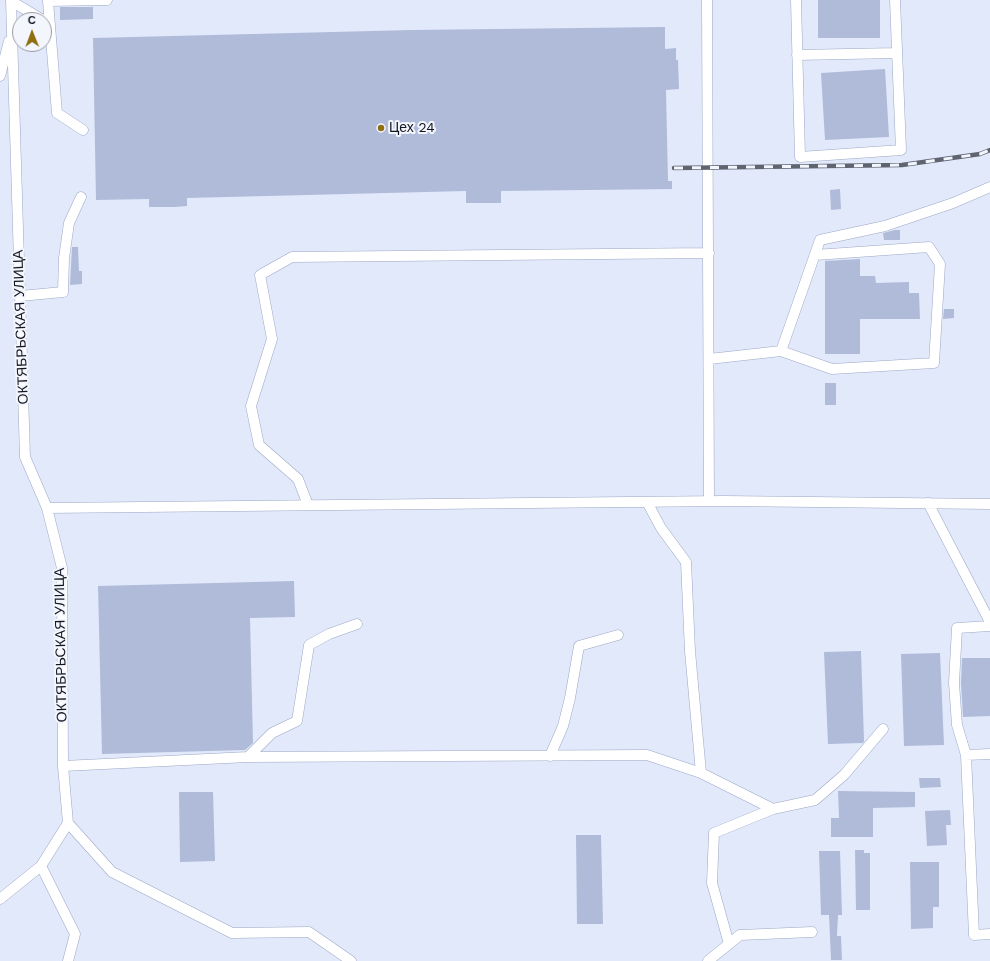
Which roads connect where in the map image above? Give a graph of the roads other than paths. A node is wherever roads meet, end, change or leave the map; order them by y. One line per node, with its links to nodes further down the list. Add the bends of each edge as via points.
1 (11, 0): 6 (street); 8 (street, ОКТЯБРЬСКАЯ УЛИЦА)
2 (106, 0): 7 (street, via 48,1)
3 (707, 0): 17 (street)
4 (796, 0): 12 (street)
5 (895, 0): 11 (street)
6 (30, 12)
7 (47, 12)
8 (12, 28): 13 (street)
9 (13, 52): 19 (street, ОКТЯБРЬСКАЯ УЛИЦА)
10 (50, 52): 14 (street, via 57,113)
11 (897, 53): 12 (street); 12 (street, via 901,150 800,157)
12 (797, 55)
13 (0, 76)
14 (83, 130)
15 (990, 187): 18 (street, via 953,203 885,226 820,240)
16 (81, 197): 19 (street, via 70,223 64,258 63,292)
17 (709, 253): 21 (street); 26 (street, via 292,258 260,275 272,339 251,406 258,445 298,479)
18 (815, 255): 20 (street); 20 (street, via 929,247 940,264 934,363 832,369)
19 (20, 296): 27 (street, ОКТЯБРЬСКАЯ УЛИЦА, via 25,457)
20 (781, 350): 21 (street)
21 (709, 358): 22 (street)
22 (709, 501): 23 (street); 24 (street)
23 (647, 502): 26 (street); 38 (street, via 661,528 686,562 690,651)
24 (928, 503): 25 (street); 28 (street)
25 (990, 504)
26 (308, 506): 27 (street)
27 (47, 508): 37 (street, ОКТЯБРЬСКАЯ УЛИЦА, via 62,568)
28 (990, 622)
29 (357, 624): 36 (street, via 329,634 309,645 297,721 272,733)
30 (990, 626): 34 (street, via 957,628 954,683 957,725)
31 (618, 635): 35 (street, via 578,646 563,726)
32 (884, 730): 39 (street, via 844,776 815,800)
33 (990, 754): 34 (street)
34 (966, 755): 44 (street, via 974,935)
35 (550, 756): 36 (street); 38 (street, via 646,755)
36 (248, 757): 37 (street)
37 (63, 766): 40 (street, ОКТЯБРЬСКАЯ УЛИЦА)
38 (701, 773): 39 (street)
39 (773, 809): 45 (street, via 714,833 712,883)
40 (68, 823): 41 (street); 47 (street, via 112,872 232,933 309,932)
41 (41, 866): 42 (street); 46 (street, via 75,934)
42 (0, 899)
43 (812, 932): 45 (street, via 740,935)
44 (990, 934)
45 (729, 944): 48 (street)
46 (68, 961)
47 (351, 961)
48 (708, 961)

